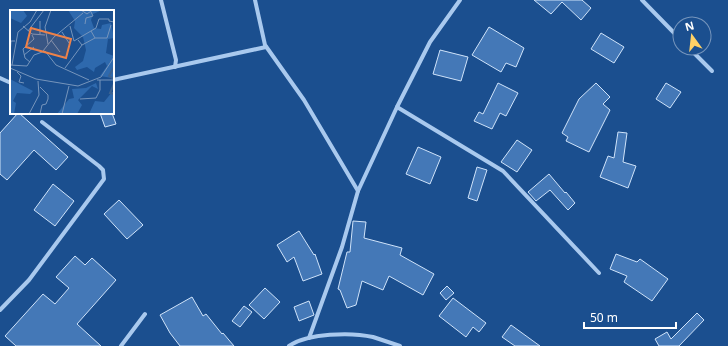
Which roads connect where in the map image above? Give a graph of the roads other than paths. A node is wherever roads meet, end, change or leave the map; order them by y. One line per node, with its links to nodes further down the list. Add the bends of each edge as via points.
1 (161, 0): 8 (street, via 176,60)
2 (255, 0): 6 (street)
3 (460, 0): 13 (street, via 430,42)
4 (642, 0): 5 (street)
5 (672, 30)
6 (266, 47): 8 (street); 15 (street, via 304,100)
7 (697, 56): 9 (street)
8 (175, 67): 11 (street)
9 (712, 71)
10 (0, 78): 12 (street)
11 (114, 80)
12 (10, 83)
13 (397, 107): 15 (street); 16 (street, via 503,171)
14 (42, 122): 17 (street, via 99,166 103,170 104,179 29,280)
15 (358, 191): 19 (street, via 342,247)
16 (599, 273)
17 (0, 310)
18 (145, 314): 20 (street)
19 (309, 338): 21 (street); 22 (street, via 344,334 372,337)
20 (121, 346)
21 (288, 346)
22 (400, 346)

